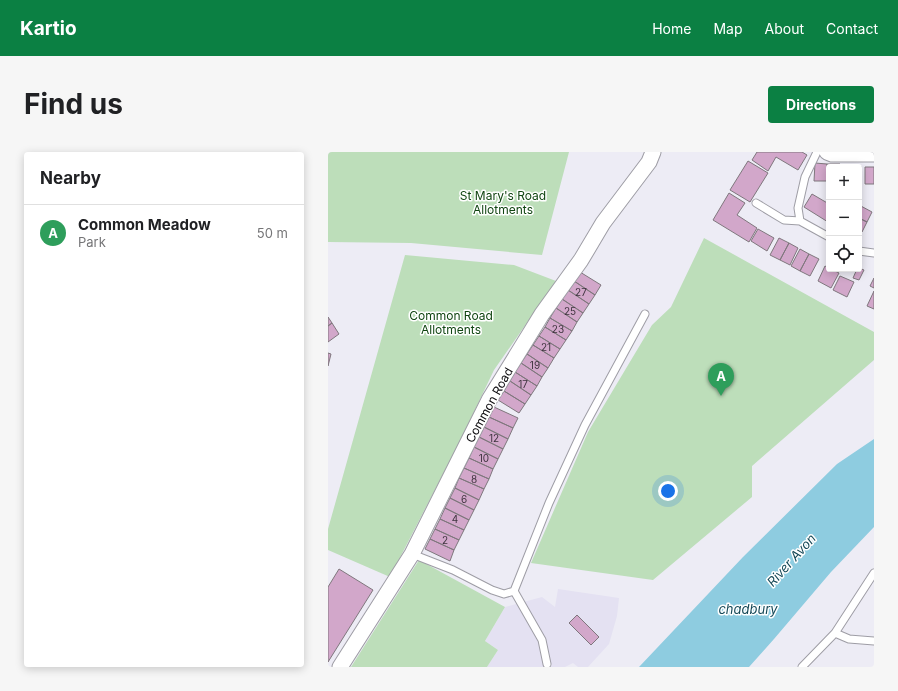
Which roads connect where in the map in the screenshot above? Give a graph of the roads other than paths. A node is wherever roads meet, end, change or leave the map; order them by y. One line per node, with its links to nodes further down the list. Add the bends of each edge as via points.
1 (654, 152): 11 (street, Common Road, via 603,222 489,400)
2 (817, 152): 6 (lane, via 805,177 798,208)
3 (827, 152): 4 (street)
4 (874, 154)
5 (756, 203): 6 (lane, via 784,220)
6 (800, 221): 7 (lane)
7 (827, 236)
8 (862, 251): 9 (lane)
9 (874, 253)
10 (645, 314): 13 (lane, via 585,425 549,503)
11 (412, 554): 13 (lane, via 453,570 492,590 504,594); 17 (street, Common Road)
12 (874, 573): 14 (lane)
13 (514, 590): 16 (lane, via 542,640)
14 (835, 633): 15 (lane, via 849,639); 18 (lane)
15 (874, 641)
16 (547, 664)
17 (340, 667)
18 (802, 667)

